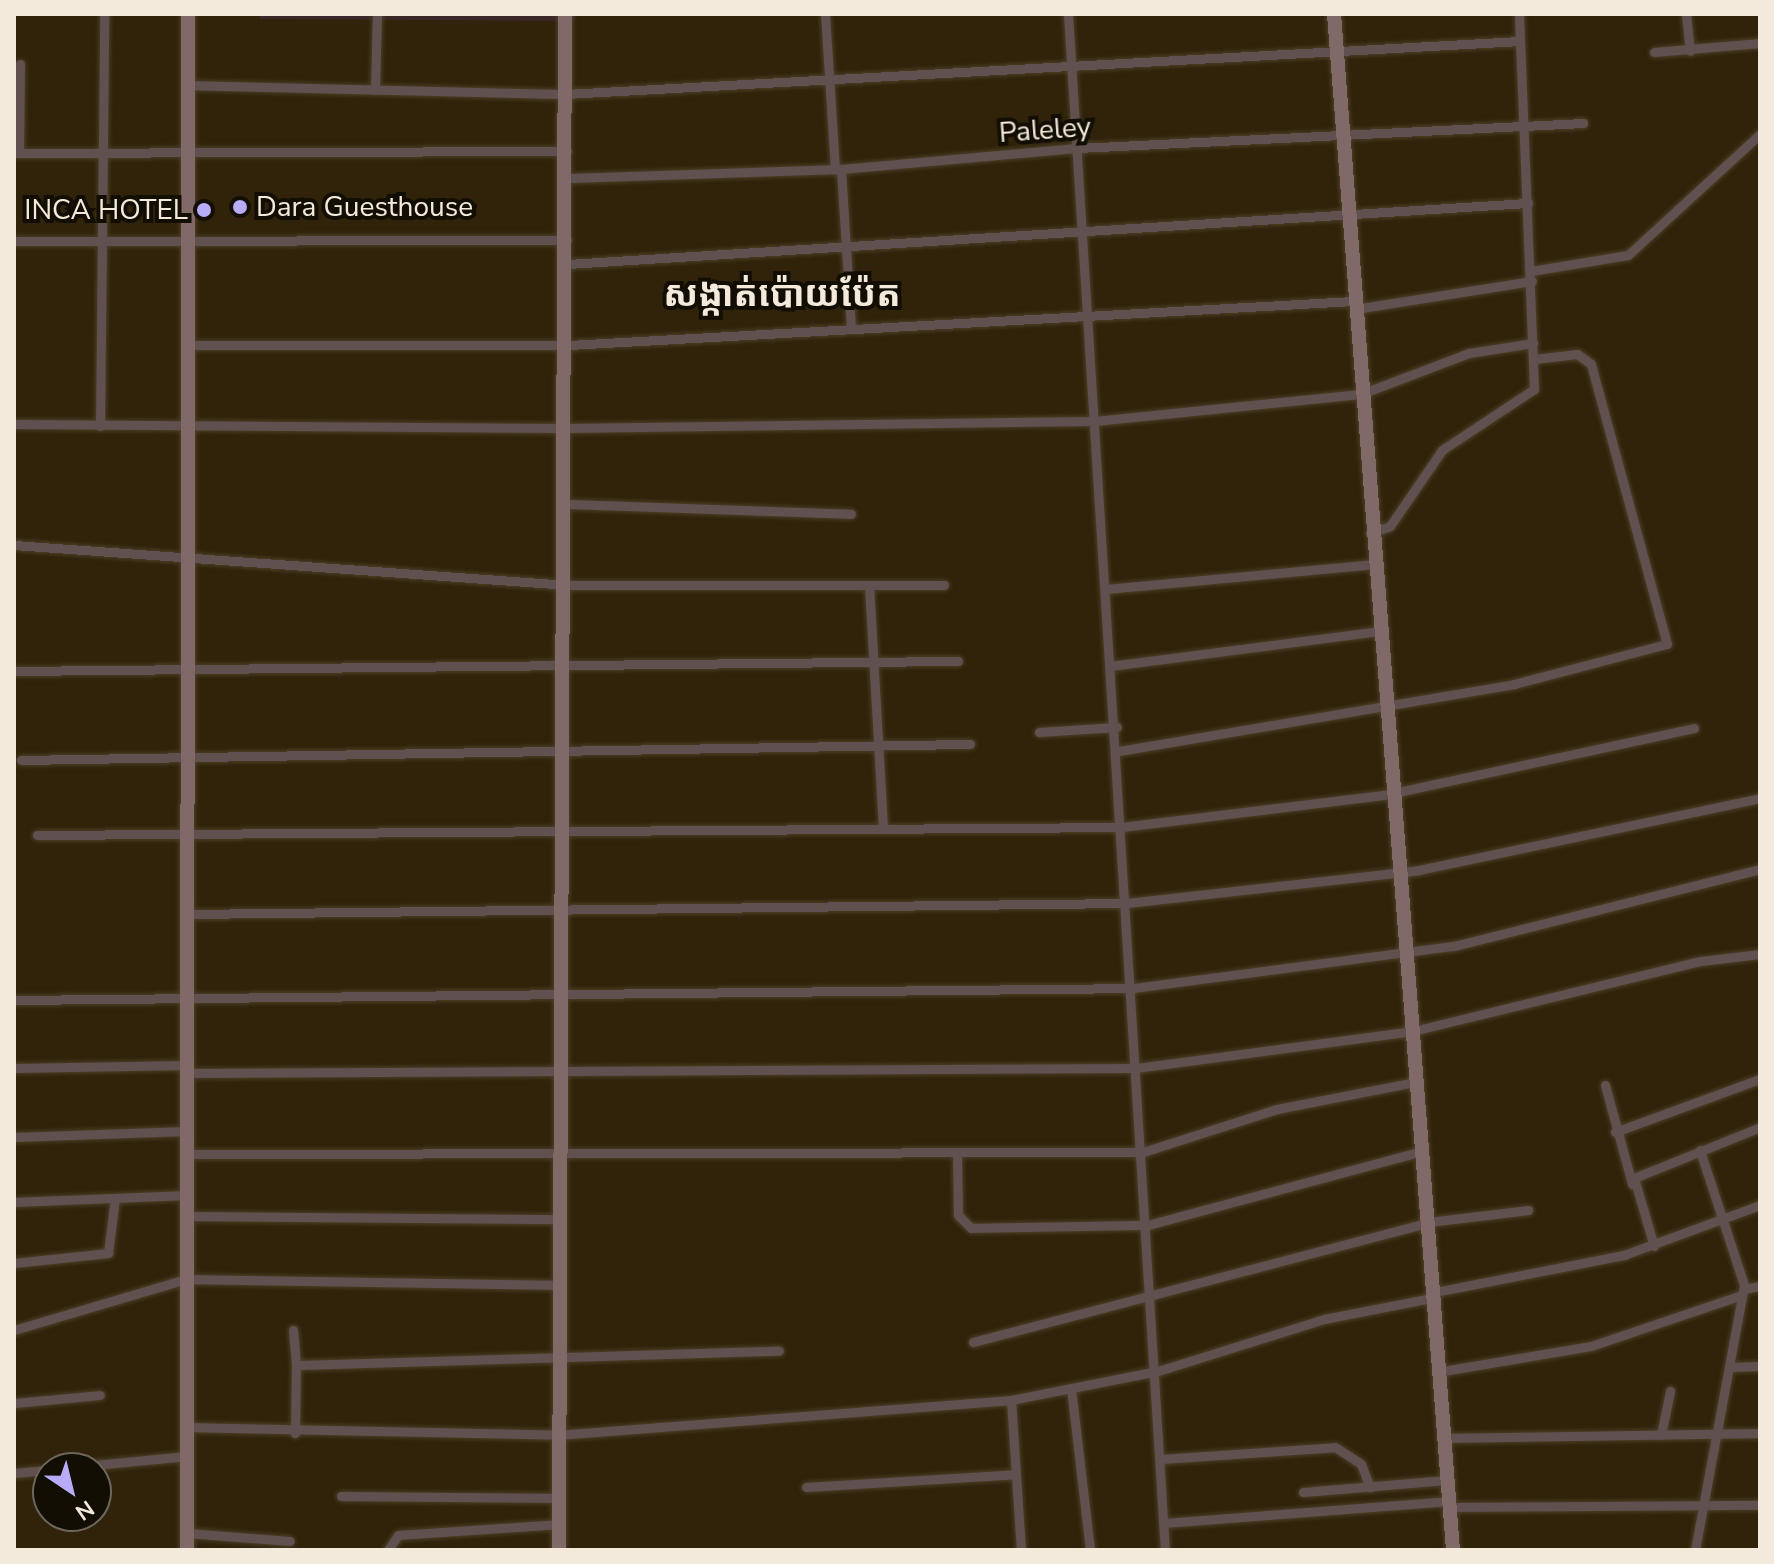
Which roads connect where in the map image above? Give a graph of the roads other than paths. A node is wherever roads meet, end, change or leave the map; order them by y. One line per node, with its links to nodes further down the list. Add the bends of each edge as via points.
1 (104, 14): 28 (street)
2 (188, 14): 17 (street)
3 (377, 14): 19 (street)
4 (565, 14): 20 (street)
5 (825, 14): 18 (street)
6 (1068, 14): 16 (street)
7 (1334, 14): 14 (street)
8 (1519, 14): 10 (street)
9 (1686, 14): 12 (street)
10 (1520, 41): 14 (street); 22 (street)
11 (1760, 43): 12 (street)
12 (1690, 51): 13 (street)
13 (1654, 52)
14 (1337, 55): 16 (street); 24 (street)
15 (20, 64): 27 (street)
16 (1072, 71): 18 (street); 25 (street)
17 (188, 85): 19 (street); 29 (street)
18 (830, 85): 20 (street); 30 (street)
19 (375, 90): 20 (street)
20 (566, 94): 26 (street)
21 (1583, 123): 22 (street, Paleley)
22 (1524, 124): 24 (street, Paleley); 32 (street)
23 (1760, 134): 41 (street, via 1628,255)
24 (1343, 137): 25 (street, Paleley); 33 (street)
25 (1078, 148): 30 (street, Paleley); 34 (street)
26 (570, 151): 29 (street); 31 (street)
27 (16, 153): 28 (street)
28 (102, 154): 29 (street); 37 (street)
29 (188, 154): 38 (street)
30 (838, 169): 31 (street, Paleley); 39 (street)
31 (570, 178): 35 (street)
32 (1528, 203): 33 (street); 41 (street)
33 (1348, 218): 34 (street); 42 (street)
34 (1082, 233): 39 (street); 43 (street)
35 (568, 240): 38 (street); 40 (street)
36 (14, 241): 37 (street)
37 (98, 241): 38 (street); 52 (street)
38 (188, 242): 46 (street)
39 (845, 247): 40 (street); 44 (street)
40 (568, 264): 47 (street)
41 (1531, 276): 42 (street); 45 (street)
42 (1354, 305): 43 (street); 49 (street)
43 (1087, 312): 44 (street); 50 (street)
44 (851, 329): 47 (street)
45 (1533, 343): 48 (street); 49 (street, via 1469,353)
46 (188, 345): 47 (street); 53 (street)
47 (569, 345): 54 (street)
48 (1534, 359): 57 (street, via 1532,394 1442,450 1390,526); 72 (street, via 1577,354 1591,364 1669,639 1663,647 1514,684)
49 (1361, 394): 50 (street); 57 (street)
50 (1094, 421): 54 (street); 64 (street)
51 (14, 424): 52 (street)
52 (100, 426): 53 (street)
53 (188, 427): 54 (street); 59 (street)
54 (566, 428): 55 (street)
55 (567, 504): 56 (street); 61 (street)
56 (851, 514)
57 (1370, 533): 60 (street)
58 (14, 545): 59 (street)
59 (187, 553): 61 (street); 71 (street)
60 (1373, 564): 64 (street); 65 (street)
61 (568, 585): 62 (street); 69 (street)
62 (869, 585): 63 (street); 68 (street)
63 (944, 585)
64 (1106, 589): 67 (street)
65 (1379, 631): 67 (street); 72 (street)
66 (958, 661): 68 (street)
67 (1110, 666): 73 (street)
68 (869, 667): 69 (street); 77 (street)
69 (565, 669): 71 (street); 78 (street)
70 (14, 671): 71 (street)
71 (187, 672): 80 (street)
72 (1384, 707): 79 (street); 82 (street)
73 (1117, 727): 75 (street); 79 (street)
74 (1694, 728): 82 (street)
75 (1039, 732)
76 (970, 744): 77 (street)
77 (874, 745): 78 (street); 84 (street)
78 (562, 749): 80 (street); 86 (street)
79 (1119, 751): 85 (street)
80 (187, 755): 81 (street); 88 (street)
81 (21, 760)
82 (1389, 794): 85 (street); 90 (street)
83 (1760, 798): 90 (street)
84 (883, 825): 85 (street); 86 (street)
85 (1122, 827): 91 (street)
86 (563, 831): 88 (street); 92 (street)
87 (37, 835): 88 (street)
88 (187, 835): 93 (street)
89 (1760, 869): 94 (street, via 1497,937)
90 (1402, 872): 91 (street); 94 (street)
91 (1127, 903): 92 (street); 96 (street)
92 (563, 912): 93 (street); 97 (street)
93 (187, 914): 98 (street)
94 (1407, 949): 96 (street); 100 (street)
95 (1760, 954): 100 (street, via 1701,961)
96 (1133, 988): 97 (street); 102 (street)
97 (564, 991): 98 (street); 104 (street)
98 (187, 993): 99 (street); 103 (street)
99 (14, 1000)
100 (1413, 1031): 102 (street); 106 (street)
101 (14, 1068): 103 (street)
102 (1136, 1068): 104 (street); 115 (street)
103 (187, 1069): 104 (street); 109 (street)
104 (563, 1074): 117 (street)
105 (1760, 1079): 110 (street)
106 (1414, 1082): 113 (street); 115 (street, via 1277,1109)
107 (1605, 1085): 110 (street)
108 (1760, 1127): 112 (street)
109 (187, 1131): 111 (street); 116 (street)
110 (1615, 1132): 118 (street)
111 (14, 1137)
112 (1700, 1150): 118 (street, via 1642,1172); 126 (street)
113 (1422, 1151): 127 (street); 128 (street)
114 (957, 1152): 115 (street); 117 (street); 128 (street, via 958,1215 971,1228)
115 (1143, 1152): 128 (street)
116 (187, 1154): 117 (street); 119 (street)
117 (563, 1154): 125 (street)
118 (1632, 1184): 129 (street)
119 (187, 1195): 120 (street); 124 (street)
120 (115, 1198): 121 (street); 130 (street, via 108,1253)
121 (14, 1202)
122 (1760, 1205): 126 (street)
123 (1528, 1210): 127 (street)
124 (187, 1216): 125 (street); 131 (street)
125 (562, 1219): 132 (street)
126 (1725, 1219): 129 (street); 134 (street)
127 (1429, 1222): 135 (street); 136 (street, via 1267,1261)
128 (1148, 1225): 136 (street)
129 (1654, 1246): 135 (street)
130 (14, 1263)
131 (186, 1279): 132 (street); 137 (street); 152 (street)
132 (560, 1285): 141 (street)
133 (1760, 1286): 134 (street)
134 (1743, 1292): 144 (street); 146 (street, via 1591,1346)
135 (1436, 1294): 145 (street, via 1324,1319); 146 (street)
136 (1153, 1300): 139 (street); 145 (street)
137 (14, 1330)
138 (293, 1330): 142 (street)
139 (973, 1342)
140 (779, 1351): 141 (street)
141 (558, 1363): 142 (street); 156 (street)
142 (296, 1365): 153 (street)
143 (1760, 1366): 144 (street)
144 (1730, 1367): 155 (street)
145 (1158, 1371): 147 (street); 160 (street)
146 (1443, 1371): 158 (street)
147 (1071, 1388): 150 (street); 180 (street)
148 (1670, 1391): 157 (street)
149 (100, 1395): 151 (street)
150 (1011, 1400): 156 (street); 162 (street)
151 (14, 1403)
152 (187, 1427): 153 (street); 159 (street)
153 (295, 1433): 156 (street)
154 (1760, 1433): 155 (street)
155 (1716, 1434): 157 (street); 171 (street)
156 (558, 1435): 168 (street)
157 (1661, 1435): 158 (street)
158 (1447, 1438): 163 (street)
159 (187, 1456): 161 (street); 174 (street)
160 (1161, 1459): 165 (street, via 1335,1447 1361,1464); 172 (street)
161 (112, 1463)
162 (1016, 1474): 164 (street); 179 (street)
163 (1446, 1480): 165 (street); 169 (street)
164 (806, 1487)
165 (1370, 1487): 166 (street)
166 (1303, 1492)
167 (341, 1496): 168 (street)
168 (559, 1498): 173 (street)
169 (1448, 1504): 171 (street); 172 (street); 182 (street)
170 (1760, 1505): 171 (street)
171 (1705, 1506): 183 (street)
172 (1164, 1523): 181 (street)
173 (561, 1524): 177 (street, via 398,1535); 178 (street)
174 (187, 1533): 175 (street); 176 (street)
175 (290, 1541)
176 (187, 1550)
177 (388, 1550)
178 (559, 1550)
179 (1021, 1550)
180 (1090, 1550)
181 (1165, 1550)
182 (1453, 1550)
183 (1695, 1550)

